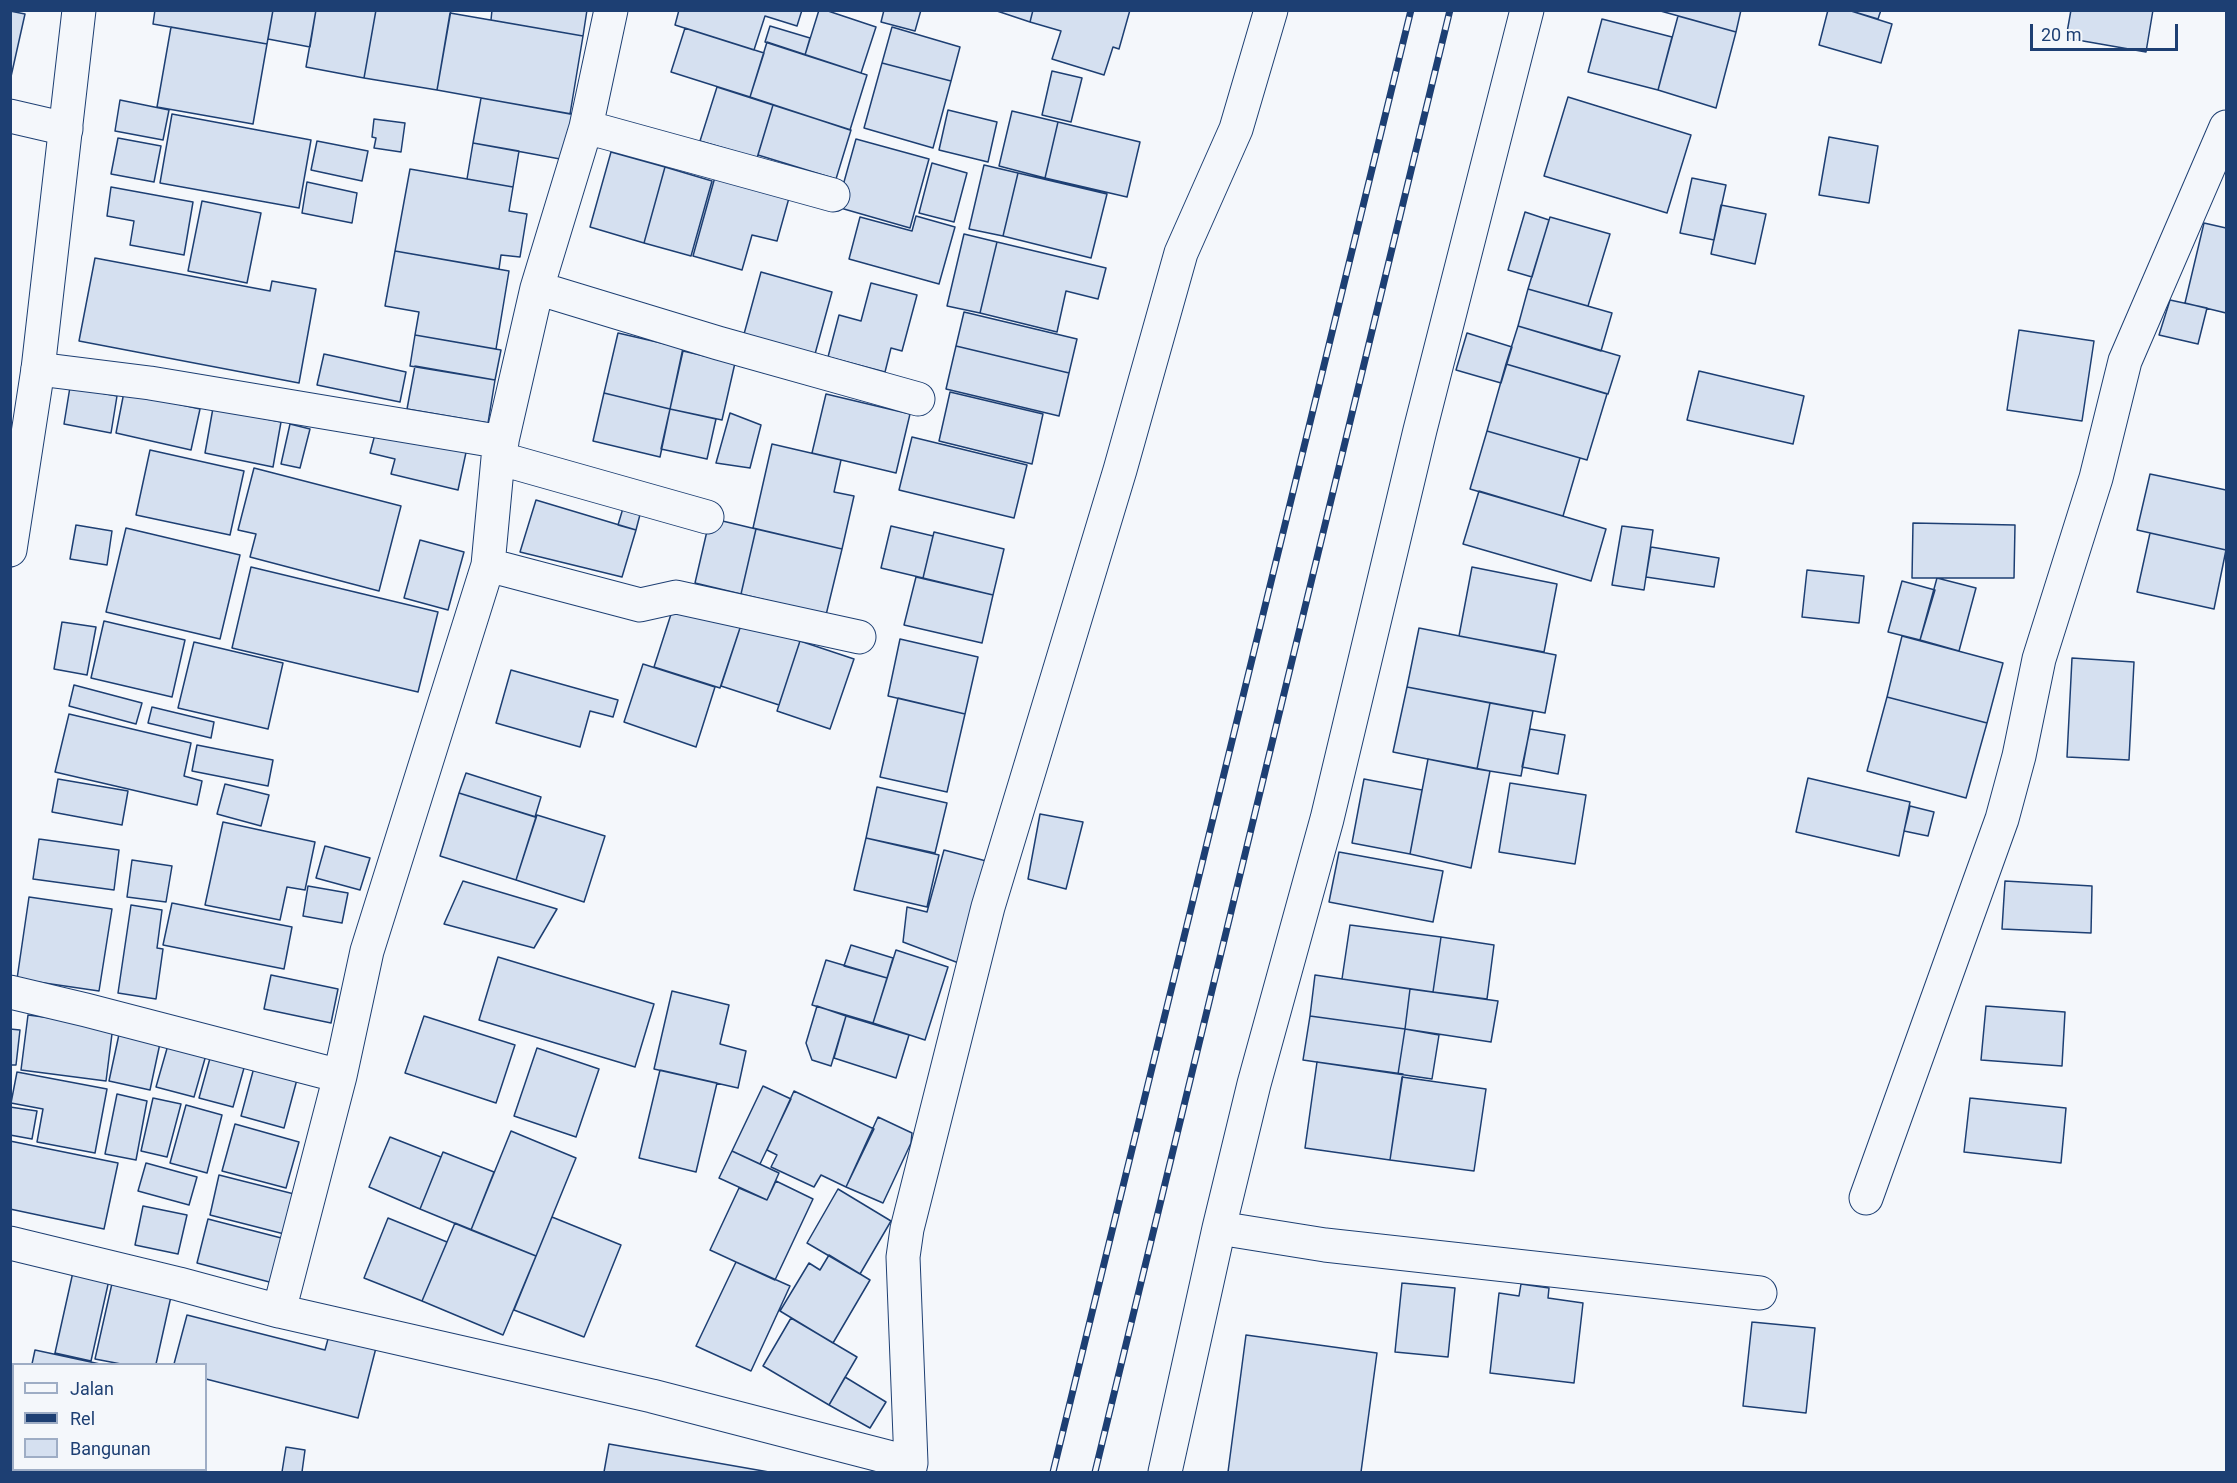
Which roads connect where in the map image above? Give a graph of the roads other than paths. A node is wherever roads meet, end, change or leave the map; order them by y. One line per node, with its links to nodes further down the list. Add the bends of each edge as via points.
1 (79, 10): 8 (street)
2 (611, 10): 6 (street)
3 (1271, 10): 26 (street, via 1236,129 1181,253 1117,481 988,907 907,1229 903,1257)
4 (1527, 10): 22 (street, via 1420,430 1327,819)
5 (10, 116): 8 (street)
6 (586, 127): 9 (street); 10 (street)
7 (2226, 127): 21 (street, via 2125,360 2096,478 2039,659 2002,819)
8 (66, 129): 11 (street)
9 (833, 195)
10 (537, 288): 12 (street); 13 (street)
11 (38, 369): 13 (street, via 150,383); 14 (street)
12 (918, 399)
13 (500, 450): 15 (street); 17 (street)
14 (18, 455): 16 (street)
15 (707, 517)
16 (10, 550)
17 (488, 566): 18 (street, via 640,605 676,597); 20 (street, via 367,951)
18 (858, 637)
19 (10, 992): 20 (street)
20 (340, 1076): 25 (street)
21 (1866, 1198)
22 (1219, 1228): 24 (street, via 1324,1245); 29 (street)
23 (10, 1243): 25 (street)
24 (1760, 1293)
25 (279, 1311): 26 (street, via 652,1396)
26 (910, 1468)
27 (83, 1471): 28 (street)
28 (100, 1473)
29 (1166, 1473)

